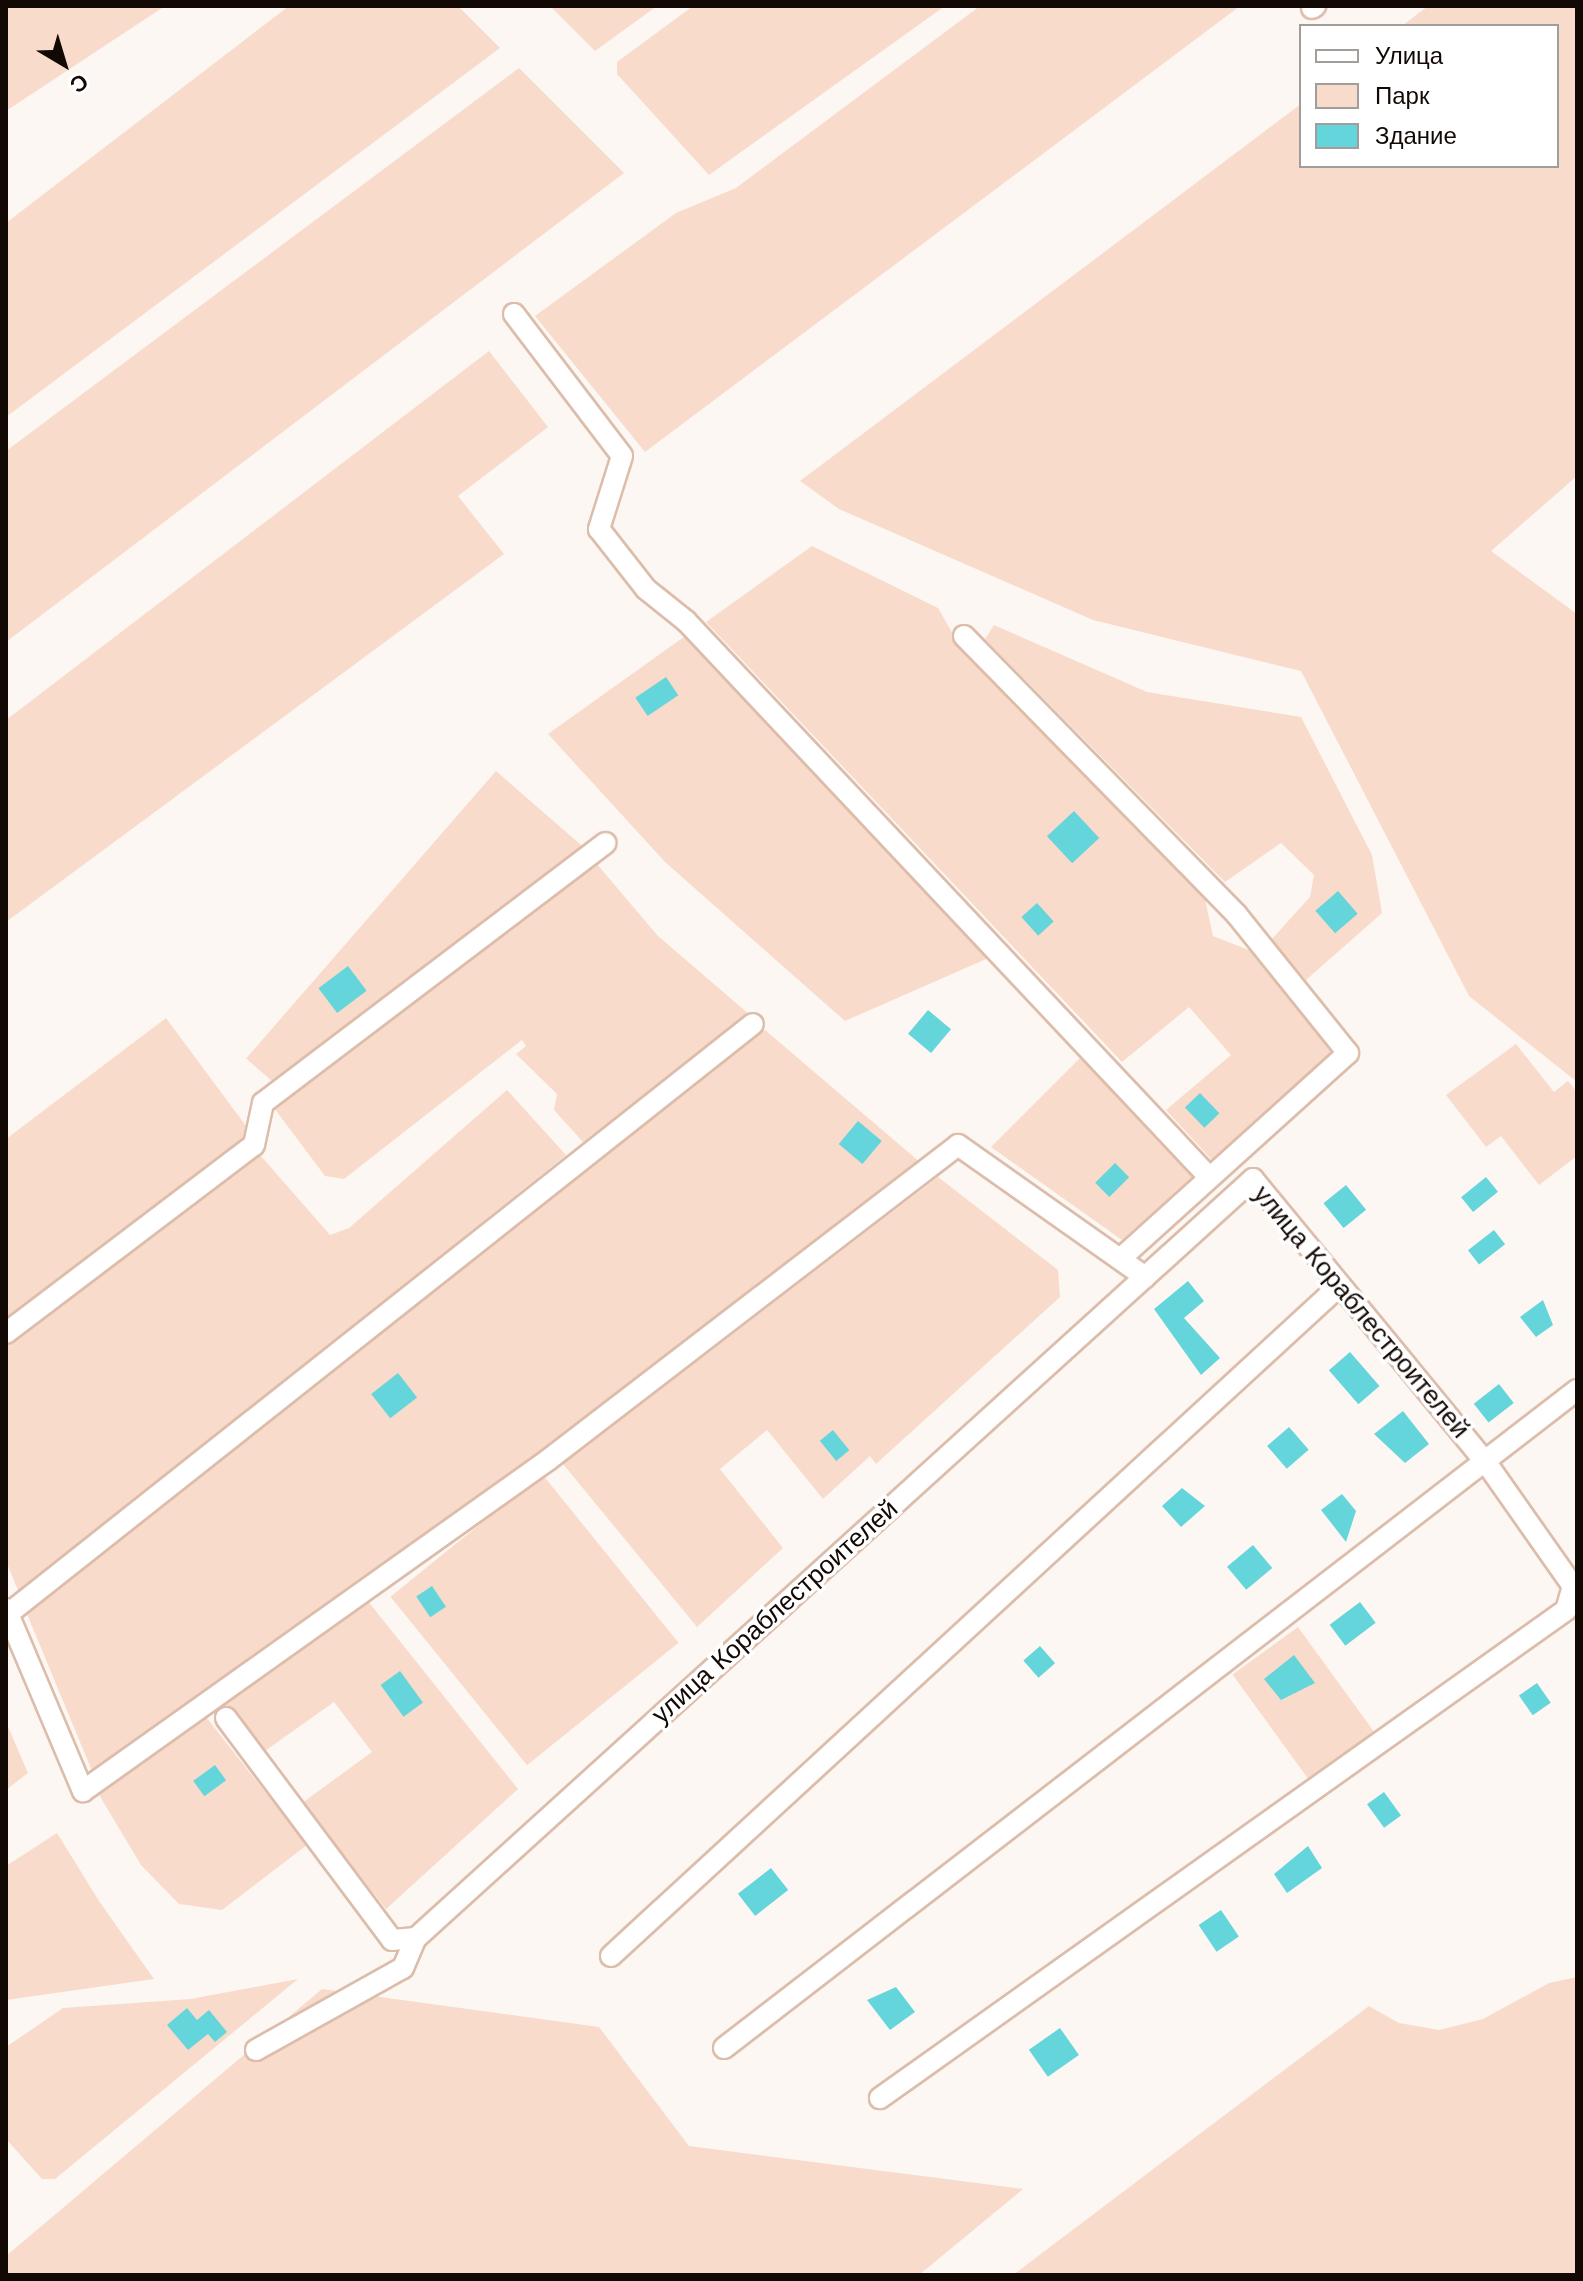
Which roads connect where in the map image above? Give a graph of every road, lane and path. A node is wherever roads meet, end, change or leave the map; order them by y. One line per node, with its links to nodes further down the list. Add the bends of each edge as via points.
1 (514, 314): 5 (street, via 622,456 599,529 646,589 686,621)
2 (964, 636): 5 (street, via 1237,915 1348,1053)
3 (606, 843): 9 (street, via 263,1103 254,1145)
4 (753, 1024): 12 (street)
5 (1209, 1177): 6 (street)
6 (1121, 1258): 7 (street); 12 (street, via 958,1145 548,1460 83,1791)
7 (1145, 1277): 8 (street, улица Кораблестроителей, via 1253,1179); 14 (street, улица Кораблестроителей)
8 (1339, 1286): 11 (street, улица Кораблестроителей); 15 (street)
9 (6, 1333)
10 (1577, 1390): 11 (street)
11 (1485, 1461): 16 (street); 18 (street, улица Кораблестроителей, via 1573,1586 1566,1610)
12 (7, 1611)
13 (226, 1718): 14 (street, via 392,1940)
14 (416, 1938): 17 (street, улица Кораблестроителей, via 403,1968)
15 (611, 1956)
16 (724, 2048)
17 (256, 2050)
18 (880, 2098)

